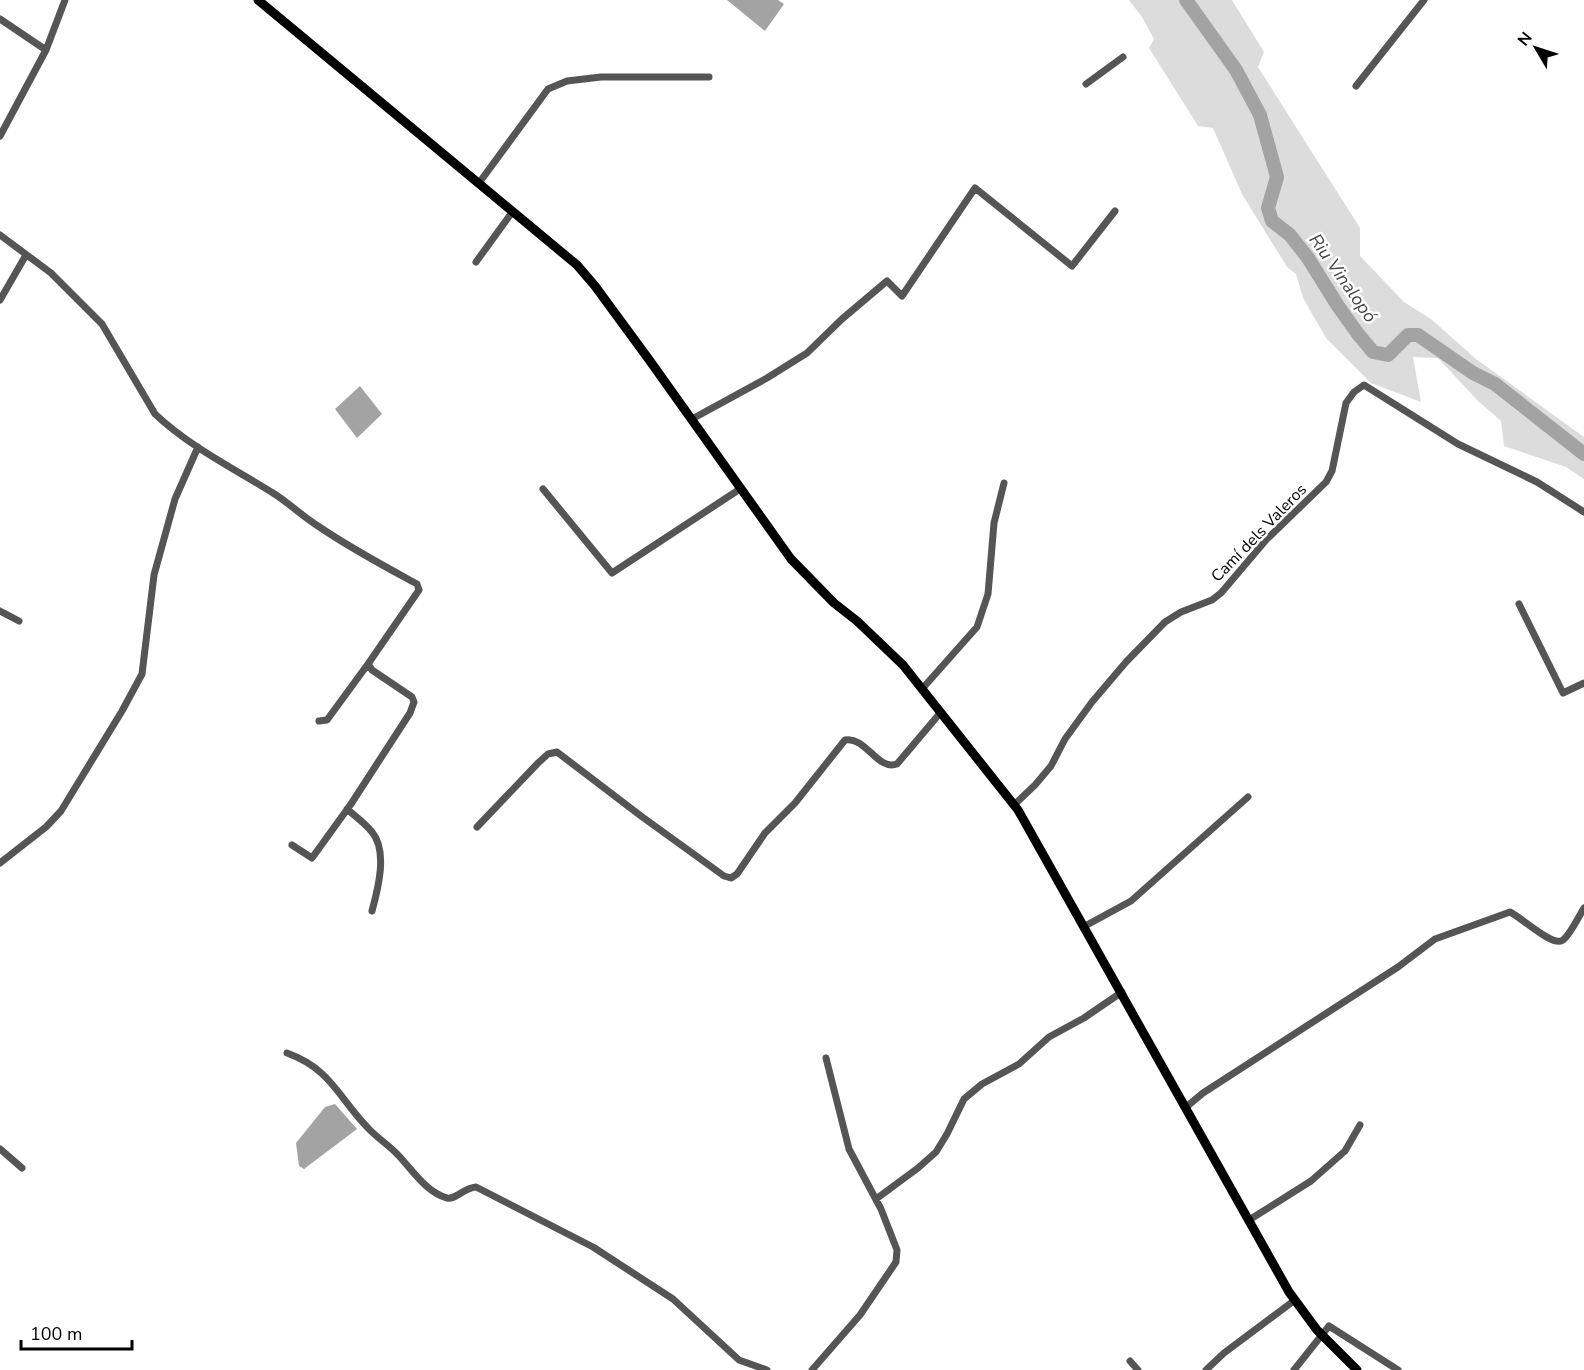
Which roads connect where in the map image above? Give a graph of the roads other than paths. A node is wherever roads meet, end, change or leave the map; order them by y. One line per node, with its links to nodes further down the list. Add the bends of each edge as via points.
1 (65, 0): 5 (street)
2 (258, 0): 11 (main road)
3 (1424, 0): 9 (street)
4 (0, 20): 5 (street)
5 (46, 50): 10 (street)
6 (1123, 57): 8 (street)
7 (709, 77): 11 (street, via 601,77 567,81 548,89)
8 (1086, 84)
9 (1356, 86)
10 (0, 136)
11 (478, 183): 12 (main road)
12 (513, 211): 16 (street); 18 (main road, via 586,275)
13 (1115, 211): 18 (street, via 1072,266 975,188 902,296 887,281 807,353)
14 (0, 235): 15 (street)
15 (26, 255): 17 (street); 19 (street, via 51,273 102,324 155,414)
16 (476, 262)
17 (0, 300)
18 (692, 419): 22 (main road)
19 (198, 447): 27 (street, via 352,548 417,584 418,590 407,609); 37 (street, via 175,499 154,575 142,674 61,811 46,827)
20 (1004, 483): 29 (street, via 994,523 988,594 977,627)
21 (543, 489): 22 (street, via 612,573)
22 (741, 489): 29 (main road, via 810,580 903,665)
23 (1584, 512): 33 (street, Camí dels Valeros, via 1537,482 1458,444 1364,385 1346,403 1332,471 1326,482 1266,540 1221,593 1165,622 1126,662 1065,739 1051,766)
24 (1519, 604): 28 (street, via 1563,693)
25 (0, 611): 26 (street)
26 (19, 621)
27 (368, 664): 31 (street, via 327,720); 34 (street, via 414,702)
28 (1584, 683)
29 (922, 689): 30 (main road)
30 (941, 712): 33 (main road); 35 (street, via 897,764 891,766 859,742 845,740 795,803 765,832 731,878 557,752 538,763)
31 (319, 721)
32 (1248, 797): 41 (street, via 1131,901)
33 (1014, 804): 41 (main road)
34 (347, 809): 36 (street, via 312,858); 40 (street, via 373,833 380,846 379,884)
35 (477, 827)
36 (292, 845)
37 (3, 854): 38 (street)
38 (0, 862)
39 (1584, 908): 45 (street, via 1566,938 1559,942 1510,912 1435,939)
40 (372, 910)
41 (1085, 926): 42 (main road)
42 (1122, 992): 45 (main road); 49 (street, via 1049,1037 1019,1064 964,1099 936,1152)
43 (287, 1053): 54 (street, via 321,1071 369,1129 425,1186 446,1198 476,1187 594,1247 673,1299 739,1360)
44 (825, 1058): 49 (street, via 849,1149)
45 (1185, 1108): 50 (main road)
46 (1360, 1125): 50 (street, via 1345,1151 1311,1181)
47 (0, 1149): 48 (street)
48 (22, 1168)
49 (876, 1199): 55 (street, via 897,1250 896,1262 860,1315)
50 (1249, 1220): 51 (main road)
51 (1295, 1300): 52 (main road); 57 (street)
52 (1321, 1334): 58 (street); 59 (main road); 60 (street, via 1329,1326)
53 (1130, 1361): 56 (street)
54 (767, 1370)
55 (812, 1370)
56 (1138, 1370)
57 (1206, 1370)
58 (1294, 1370)
59 (1357, 1370)
60 (1398, 1370)

